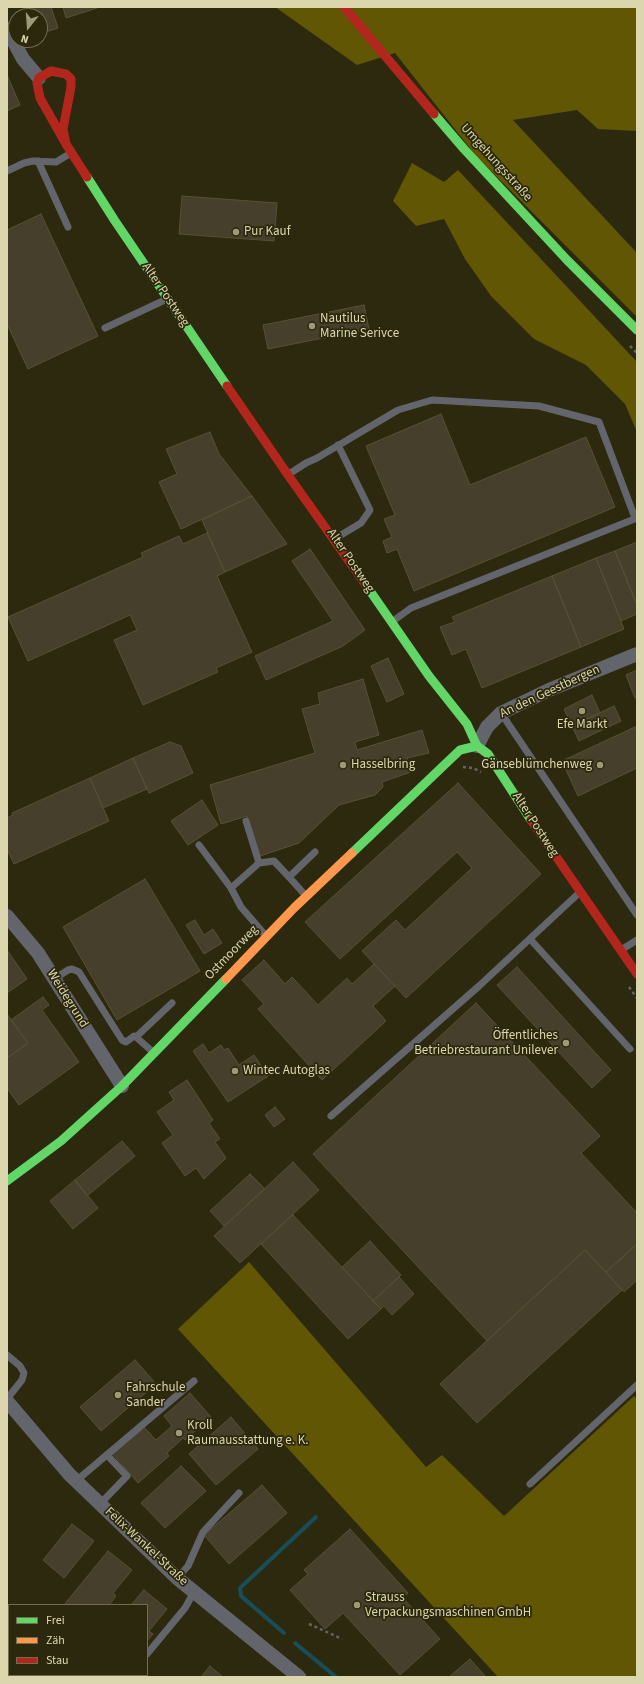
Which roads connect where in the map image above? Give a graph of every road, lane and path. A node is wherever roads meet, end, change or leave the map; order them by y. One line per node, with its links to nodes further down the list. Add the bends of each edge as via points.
1 (344, 7): 11 (street, Umgehungsstraße, via 464,149 567,260)
2 (14, 48): 3 (street)
3 (39, 78): 4 (street, Alter Postweg, via 37,83 40,98); 4 (street, Alter Postweg, via 44,74 56,72 66,74 71,79 63,130)
4 (66, 144): 5 (street, Alter Postweg)
5 (71, 153): 6 (lane, via 56,162); 9 (street, Alter Postweg)
6 (38, 161): 7 (lane, via 24,163); 8 (lane)
7 (7, 171)
8 (68, 227)
9 (167, 299): 10 (lane); 13 (street, Alter Postweg)
10 (105, 328)
11 (637, 330)
12 (338, 445): 13 (lane); 14 (lane, via 398,410 432,400 539,406 599,422); 15 (lane, via 370,510 362,523)
13 (288, 475): 15 (street, Alter Postweg)
14 (636, 518): 16 (lane, via 411,608)
15 (335, 539): 16 (street, Alter Postweg)
16 (391, 622): 19 (street, Alter Postweg, via 467,724)
17 (637, 654): 18 (street, An den Geestbergen)
18 (500, 713): 19 (street, An den Geestbergen, via 487,727); 30 (lane)
19 (477, 746): 28 (street, Alter Postweg, via 488,754); 29 (street, Ostmoorweg, via 460,750)
20 (461, 767): 21 (path, via 473,768)
21 (483, 774)
22 (246, 821): 25 (lane)
23 (200, 846): 27 (lane)
24 (315, 852): 26 (lane)
25 (259, 863): 26 (lane, via 274,861); 27 (lane)
26 (289, 877): 29 (lane)
27 (232, 888): 32 (lane, via 241,907)
28 (580, 892): 33 (lane); 35 (street, Alter Postweg)
29 (306, 896): 32 (street, Ostmoorweg)
30 (637, 915)
31 (7, 916): 37 (street, Weidegrund, via 38,953)
32 (267, 936): 43 (street, Ostmoorweg)
33 (530, 939): 42 (lane); 45 (lane)
34 (637, 940): 35 (lane)
35 (620, 950): 36 (street, Alter Postweg)
36 (637, 974)
37 (54, 979): 41 (lane, via 68,970 79,972 122,1040 126,1042); 44 (street, Weidegrund)
38 (628, 986): 39 (path)
39 (637, 998)
40 (172, 1003): 41 (lane)
41 (136, 1037): 43 (lane)
42 (630, 1049)
43 (154, 1053): 44 (street, Ostmoorweg)
44 (122, 1086): 46 (street, Ostmoorweg, via 61,1141)
45 (331, 1116)
46 (7, 1181)
47 (7, 1354): 50 (lane, via 24,1373 22,1380)
48 (194, 1381): 51 (lane)
49 (637, 1385): 53 (lane)
50 (7, 1400): 52 (street, Felix-Wankel-Straße)
51 (107, 1455): 52 (lane); 55 (lane, via 127,1476)
52 (76, 1481): 55 (street, Felix-Wankel-Straße)
53 (530, 1484)
54 (239, 1492): 56 (lane, via 203,1532 188,1566)
55 (100, 1504): 56 (street, Felix-Wankel-Straße)
56 (177, 1578): 57 (street, Felix-Wankel-Straße)
57 (194, 1592): 60 (lane); 61 (street, Felix-Wankel-Straße)
58 (309, 1624): 59 (path)
59 (342, 1638)
60 (148, 1653)
61 (299, 1677)

